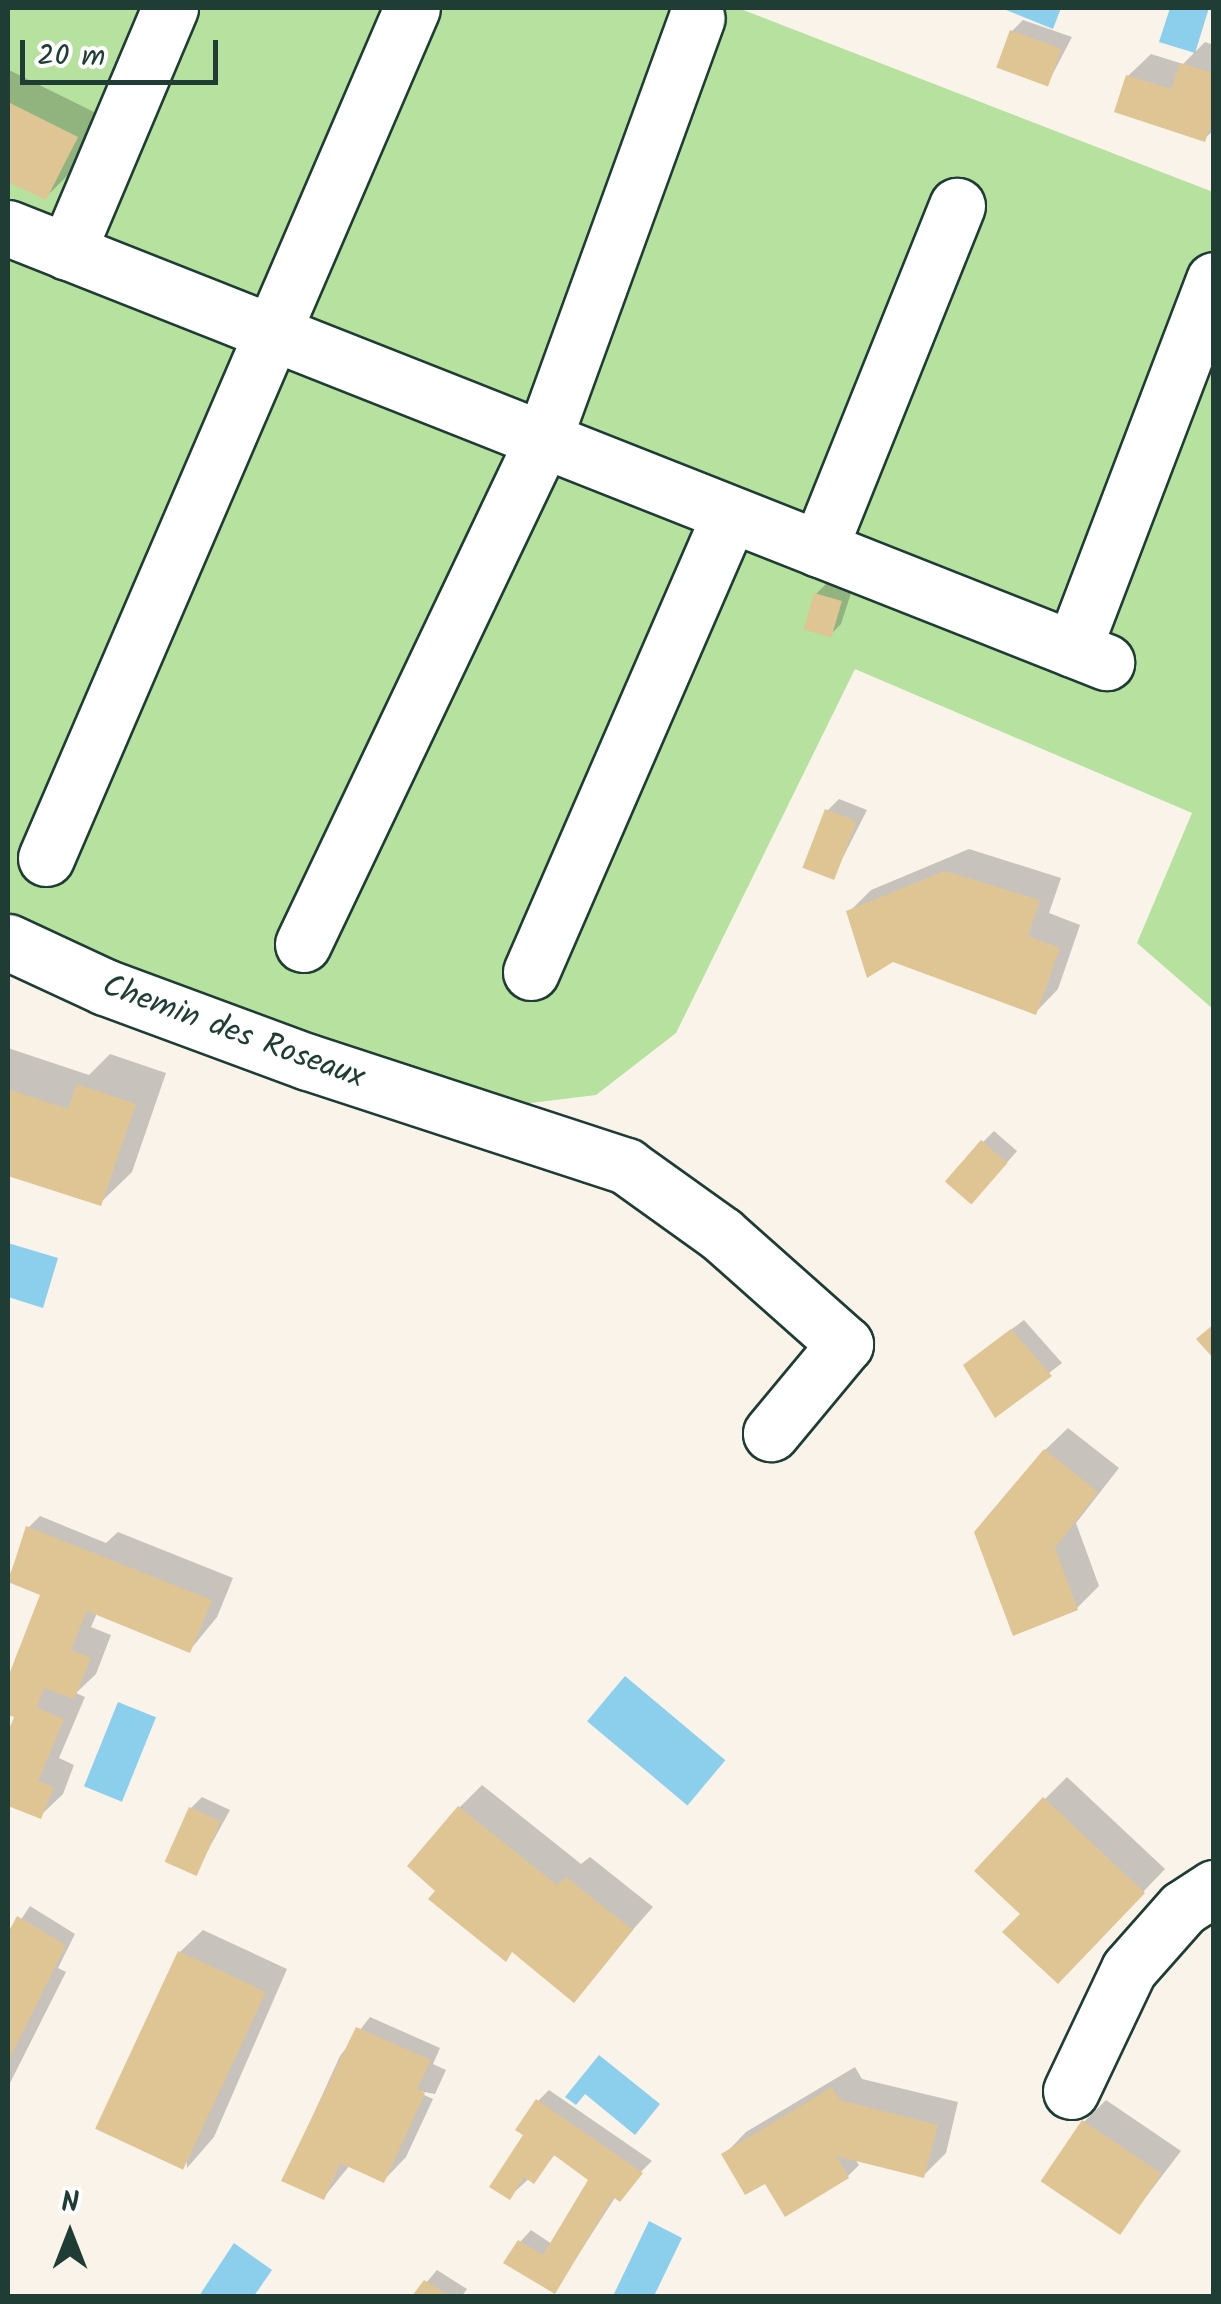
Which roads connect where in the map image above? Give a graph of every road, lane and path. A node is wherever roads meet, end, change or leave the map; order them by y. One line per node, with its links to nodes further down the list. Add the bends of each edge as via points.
1 (170, 8): 6 (street)
2 (412, 8): 8 (street)
3 (697, 18): 9 (street)
4 (957, 206): 11 (street)
5 (8, 228): 6 (street)
6 (67, 252): 8 (street)
7 (1214, 280): 11 (street, via 1090,655)
8 (274, 334): 9 (street); 12 (street)
9 (542, 440): 10 (street); 14 (street)
10 (730, 514): 11 (street); 15 (street)
11 (819, 549)
12 (46, 858)
13 (8, 942): 16 (street, Chemin des Roseaux, via 105,987 462,1117 626,1166 721,1234 845,1344)
14 (304, 944)
15 (530, 972)
16 (771, 1433)
17 (1214, 1888): 18 (street, via 1183,1908 1130,1968)
18 (1071, 2090)

